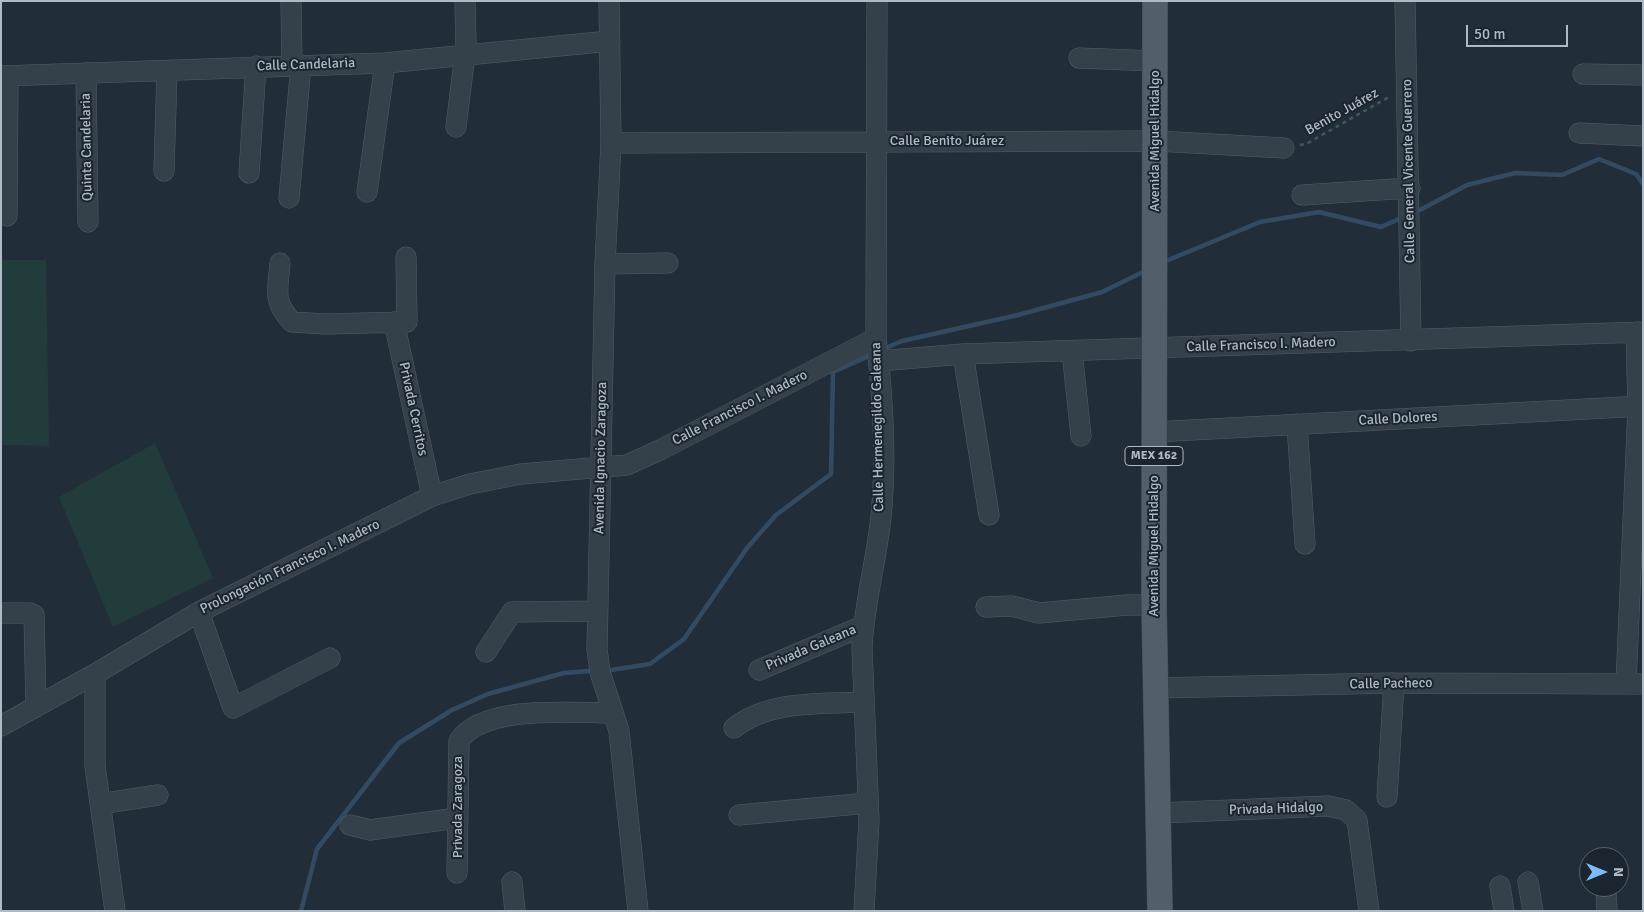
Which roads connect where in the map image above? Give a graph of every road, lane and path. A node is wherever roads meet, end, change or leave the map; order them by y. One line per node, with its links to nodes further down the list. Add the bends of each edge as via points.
1 (291, 1): 12 (street)
2 (465, 1): 8 (street)
3 (609, 1): 7 (street, Avenida Ignacio Zaragoza)
4 (877, 1): 24 (street, Calle Hermenegildo Galeana)
5 (1155, 1): 10 (main road, Avenida Miguel Hidalgo / MEX 162)
6 (1405, 1): 19 (street, Calle General Vicente Guerrero)
7 (610, 41): 8 (street, Calle Candelaria); 25 (street, Avenida Ignacio Zaragoza)
8 (465, 55): 11 (street, Calle Candelaria); 20 (street)
9 (1079, 58): 10 (street)
10 (1155, 61): 23 (main road, Avenida Miguel Hidalgo / MEX 162)
11 (386, 63): 12 (street, Calle Candelaria); 30 (street)
12 (297, 65): 13 (street, Calle Candelaria); 32 (street)
13 (256, 66): 14 (street, Calle Candelaria); 28 (street)
14 (167, 71): 15 (street, Calle Candelaria); 27 (street)
15 (86, 73): 18 (street, Calle Candelaria); 34 (street, Quinta Candelaria)
16 (1583, 74): 17 (street)
17 (1643, 75)
18 (4, 76): 33 (street)
19 (1408, 86): 26 (path, Benito Juárez, via 1306,144); 29 (street, Calle General Vicente Guerrero)
20 (456, 127)
21 (1579, 133): 22 (street)
22 (1643, 136)
23 (1156, 140): 24 (street, Calle Benito Juárez); 26 (street, Calle Benito Juárez); 43 (main road, Avenida Miguel Hidalgo / MEX 162)
24 (876, 141): 25 (street, Calle Benito Juárez); 41 (street, Calle Hermenegildo Galeana)
25 (611, 143): 38 (street, Avenida Ignacio Zaragoza)
26 (1284, 148)
27 (164, 171)
28 (249, 173)
29 (1410, 188): 31 (street); 42 (street, Calle General Vicente Guerrero)
30 (366, 192)
31 (1302, 195)
32 (289, 198)
33 (7, 216)
34 (88, 222)
35 (406, 257): 39 (street, via 407,322)
36 (280, 263): 39 (street, via 280,310 292,322)
37 (668, 263): 38 (street)
38 (605, 264): 51 (street, Avenida Ignacio Zaragoza)
39 (394, 322): 52 (street, Privada Cerritos)
40 (1640, 332): 42 (street, Calle Francisco I. Madero); 47 (street)
41 (876, 338): 46 (street, Calle Hermenegildo Galeana); 51 (street, Calle Francisco I. Madero, via 662,449 627,465)
42 (1411, 341): 43 (street, Calle Francisco I. Madero)
43 (1154, 348): 44 (street, Calle Francisco I. Madero); 49 (main road, Avenida Miguel Hidalgo / MEX 162)
44 (1072, 351): 45 (street, Calle Francisco I. Madero); 50 (street)
45 (963, 354): 46 (street, Calle Francisco I. Madero); 53 (street)
46 (878, 361): 60 (street, Calle Hermenegildo Galeana, via 882,504)
47 (1640, 406): 48 (street, Calle Dolores); 66 (street)
48 (1297, 424): 49 (street, Calle Dolores); 54 (street)
49 (1154, 432): 55 (main road, Avenida Miguel Hidalgo / MEX 162)
50 (1081, 436)
51 (601, 467): 52 (street, Prolongación Francisco I. Madero, via 520,474); 57 (street, Avenida Ignacio Zaragoza)
52 (432, 496): 58 (street, Prolongación Francisco I. Madero)
53 (989, 514)
54 (1306, 544)
55 (1154, 605): 56 (street, via 1039,613 1012,606); 67 (main road, Avenida Miguel Hidalgo / MEX 162)
56 (986, 608)
57 (597, 611): 61 (street, via 512,612); 70 (street, Avenida Ignacio Zaragoza, via 600,672)
58 (199, 612): 62 (street, via 234,708); 64 (street, Prolongación Francisco I. Madero)
59 (1, 613): 69 (street, via 34,615)
60 (863, 626): 63 (street, Privada Galeana); 68 (street, Calle Hermenegildo Galeana)
61 (486, 652)
62 (330, 658)
63 (759, 670)
64 (94, 674): 69 (street, Prolongación Francisco I. Madero); 75 (street, via 95,766)
65 (1394, 683): 66 (street, Calle Pacheco); 67 (street, Calle Pacheco); 74 (street)
66 (1634, 684)
67 (1156, 688): 77 (main road, Avenida Miguel Hidalgo / MEX 162)
68 (863, 702): 72 (street, via 794,706 751,716); 76 (street, Calle Hermenegildo Galeana)
69 (36, 707): 71 (street, Prolongación Francisco I. Madero)
70 (612, 713): 79 (street, Privada Zaragoza, via 508,715 465,732 459,741); 88 (street, Avenida Ignacio Zaragoza, via 619,731)
71 (1, 726)
72 (734, 728)
73 (158, 795): 75 (street)
74 (1387, 797)
75 (100, 804): 86 (street)
76 (868, 804): 78 (street); 89 (street, Calle Hermenegildo Galeana)
77 (1159, 813): 90 (main road, Avenida Miguel Hidalgo / MEX 162); 91 (street, Privada Hidalgo, via 1328,806 1346,810 1357,820)
78 (739, 815)
79 (457, 818): 80 (street, via 378,829); 81 (street, Privada Zaragoza)
80 (350, 825)
81 (457, 873)
82 (512, 882): 87 (street)
83 (1528, 882): 93 (street)
84 (1500, 886): 92 (street)
85 (1606, 897): 94 (street)
86 (115, 911)
87 (515, 911)
88 (638, 911)
89 (864, 911)
90 (1160, 911)
91 (1368, 911)
92 (1504, 911)
93 (1533, 911)
94 (1607, 911)

